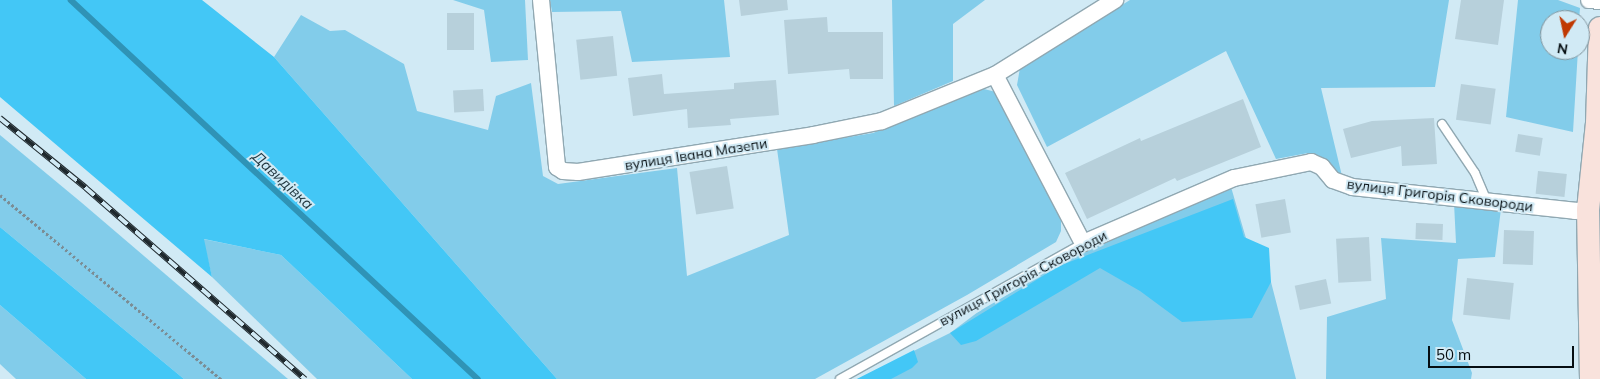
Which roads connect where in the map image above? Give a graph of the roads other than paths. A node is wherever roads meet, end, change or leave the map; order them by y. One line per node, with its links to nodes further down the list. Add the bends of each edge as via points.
1 (541, 0): 6 (street, вулиця Івана Мазепи, via 556,167 563,171 578,172 882,122)
2 (1115, 0): 6 (street, вулиця Івана Мазепи)
3 (1589, 0): 4 (street)
4 (1600, 1)
5 (1600, 28): 9 (main road, via 1597,123)
6 (995, 75): 10 (street)
7 (1442, 124): 8 (lane, via 1475,173)
8 (1486, 201): 9 (street, вулиця Григорія Сковороди); 10 (street, вулиця Григорія Сковороди, via 1352,187 1333,180 1322,167 1311,162 1234,178)
9 (1588, 210): 11 (main road)
10 (1083, 243): 12 (lane, вулиця Григорія Сковороди)
11 (1594, 366)
12 (840, 379)

